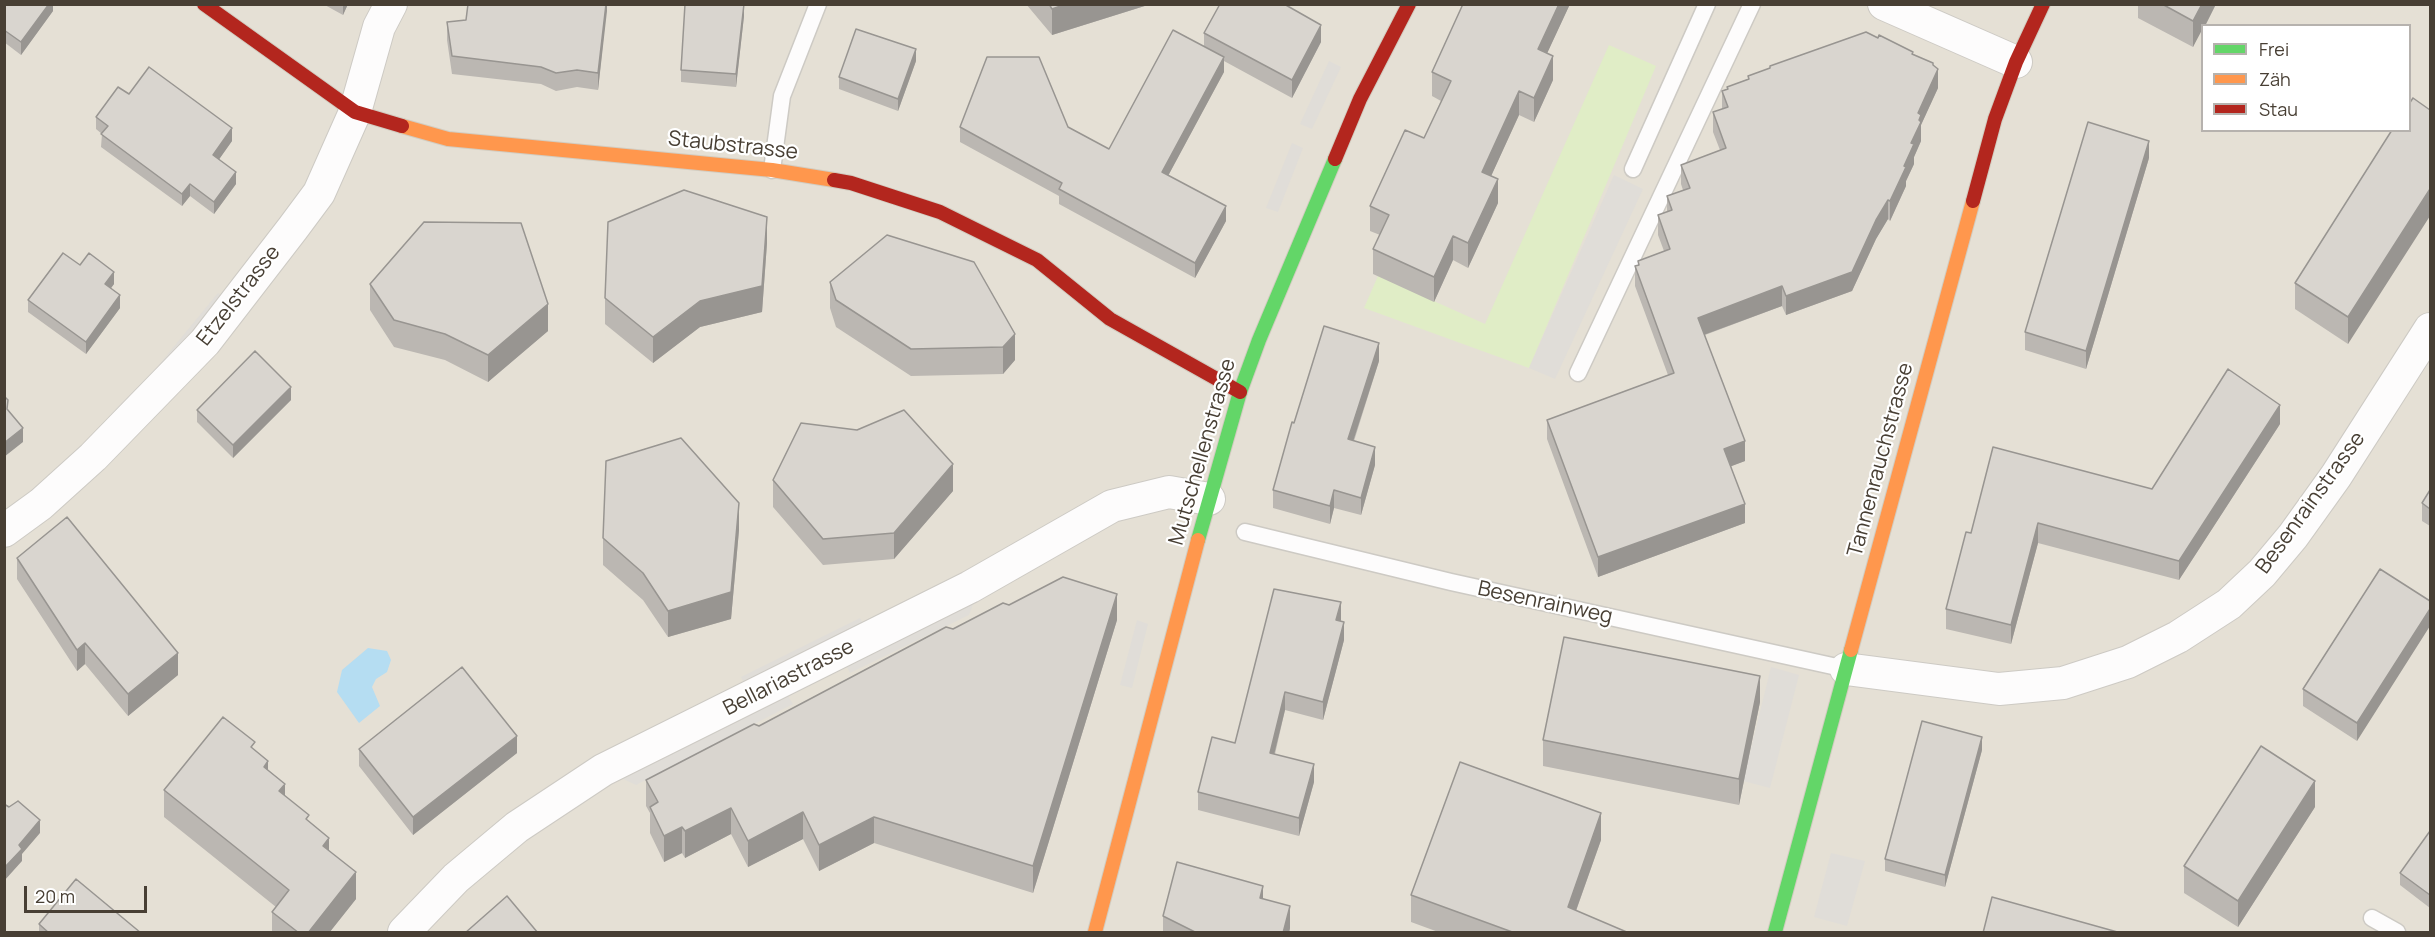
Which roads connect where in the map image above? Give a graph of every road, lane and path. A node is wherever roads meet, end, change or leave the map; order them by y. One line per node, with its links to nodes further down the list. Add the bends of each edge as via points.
1 (204, 4): 10 (street, Staubstrasse)
2 (391, 4): 10 (street, Etzelstrasse, via 379,27)
3 (818, 4): 12 (lane, via 782,96)
4 (1409, 4): 15 (street, Mutschellenstrasse, via 1360,99)
5 (1707, 4): 11 (lane)
6 (1752, 4): 14 (lane)
7 (1884, 4): 9 (street)
8 (2043, 4): 9 (street, Tannenrauchstrasse)
9 (2016, 62): 19 (street, Tannenrauchstrasse, via 1995,119)
10 (355, 112): 12 (street, Staubstrasse, via 448,139); 17 (street, Etzelstrasse, via 319,193 205,342 93,457)
11 (1633, 169)
12 (772, 170): 15 (street, Staubstrasse, via 851,183 940,212 1037,260 1110,319)
13 (2430, 329): 19 (street, Besenrainstrasse, via 2293,536 2229,604 2178,637 2128,662 2063,683 1999,689)
14 (1578, 373)
15 (1240, 392): 16 (street, Mutschellenstrasse)
16 (1209, 499): 21 (street, Bellariastrasse, via 1169,492 1112,506 970,587 603,770 516,826 456,878); 22 (street, Mutschellenstrasse)
17 (4, 531)
18 (1245, 532): 19 (lane, Besenrainweg)
19 (1846, 669): 23 (street, Tannenrauchstrasse)
20 (2372, 918): 24 (lane)
21 (404, 933)
22 (1095, 933)
23 (1774, 933)
24 (2397, 933)

